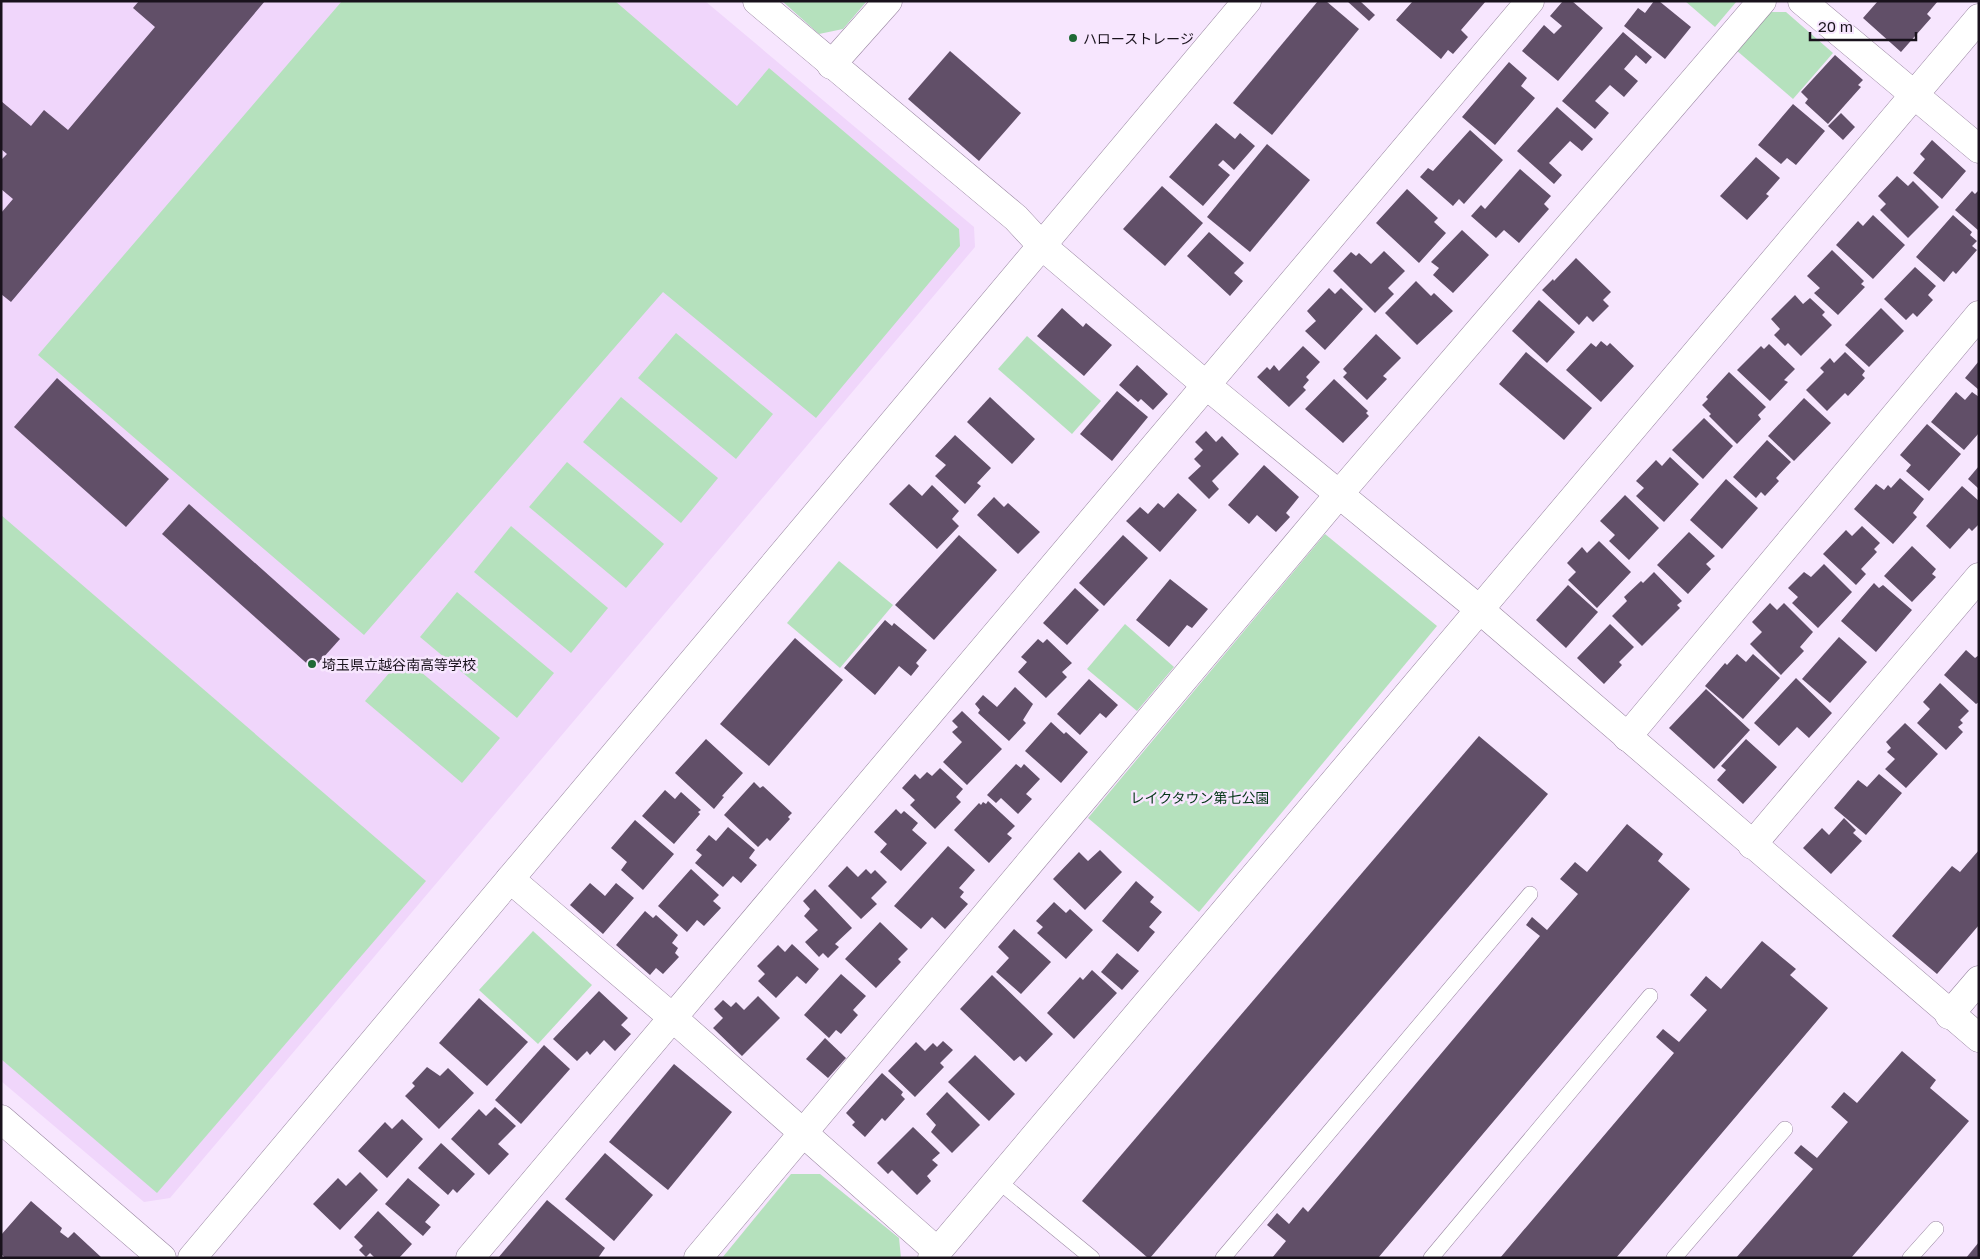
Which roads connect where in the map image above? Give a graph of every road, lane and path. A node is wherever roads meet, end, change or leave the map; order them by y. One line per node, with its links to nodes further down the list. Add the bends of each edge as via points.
1 (757, 1): 8 (street)
2 (888, 1): 8 (street)
3 (1247, 1): 11 (street)
4 (1530, 1): 13 (street)
5 (1762, 1): 14 (street)
6 (1802, 1): 9 (street)
7 (1979, 18): 9 (street)
8 (831, 65): 11 (street, via 1016,218)
9 (1913, 95): 10 (street); 16 (street)
10 (1979, 149)
11 (1041, 245): 13 (street); 19 (street)
12 (1979, 315): 17 (street)
13 (1206, 386): 14 (street); 24 (street)
14 (1340, 493): 16 (street); 28 (street)
15 (1979, 577): 18 (street)
16 (1479, 609): 17 (street); 29 (street)
17 (1627, 737): 18 (street)
18 (1752, 845): 23 (street)
19 (510, 879): 24 (street); 33 (street)
20 (1530, 894): 37 (lane)
21 (1979, 980): 23 (street)
22 (1650, 996): 38 (lane)
23 (1950, 1015): 25 (street)
24 (673, 1018): 28 (street); 34 (street)
25 (1979, 1038)
26 (1, 1119): 32 (street)
27 (1785, 1129): 39 (lane)
28 (801, 1132): 31 (street); 35 (street)
29 (997, 1180): 31 (street); 36 (lane)
30 (1936, 1228): 40 (lane)
31 (934, 1255)
32 (162, 1258)
33 (192, 1258)
34 (470, 1258)
35 (698, 1258)
36 (1092, 1258)
37 (1223, 1258)
38 (1432, 1258)
39 (1674, 1258)
40 (1910, 1258)

